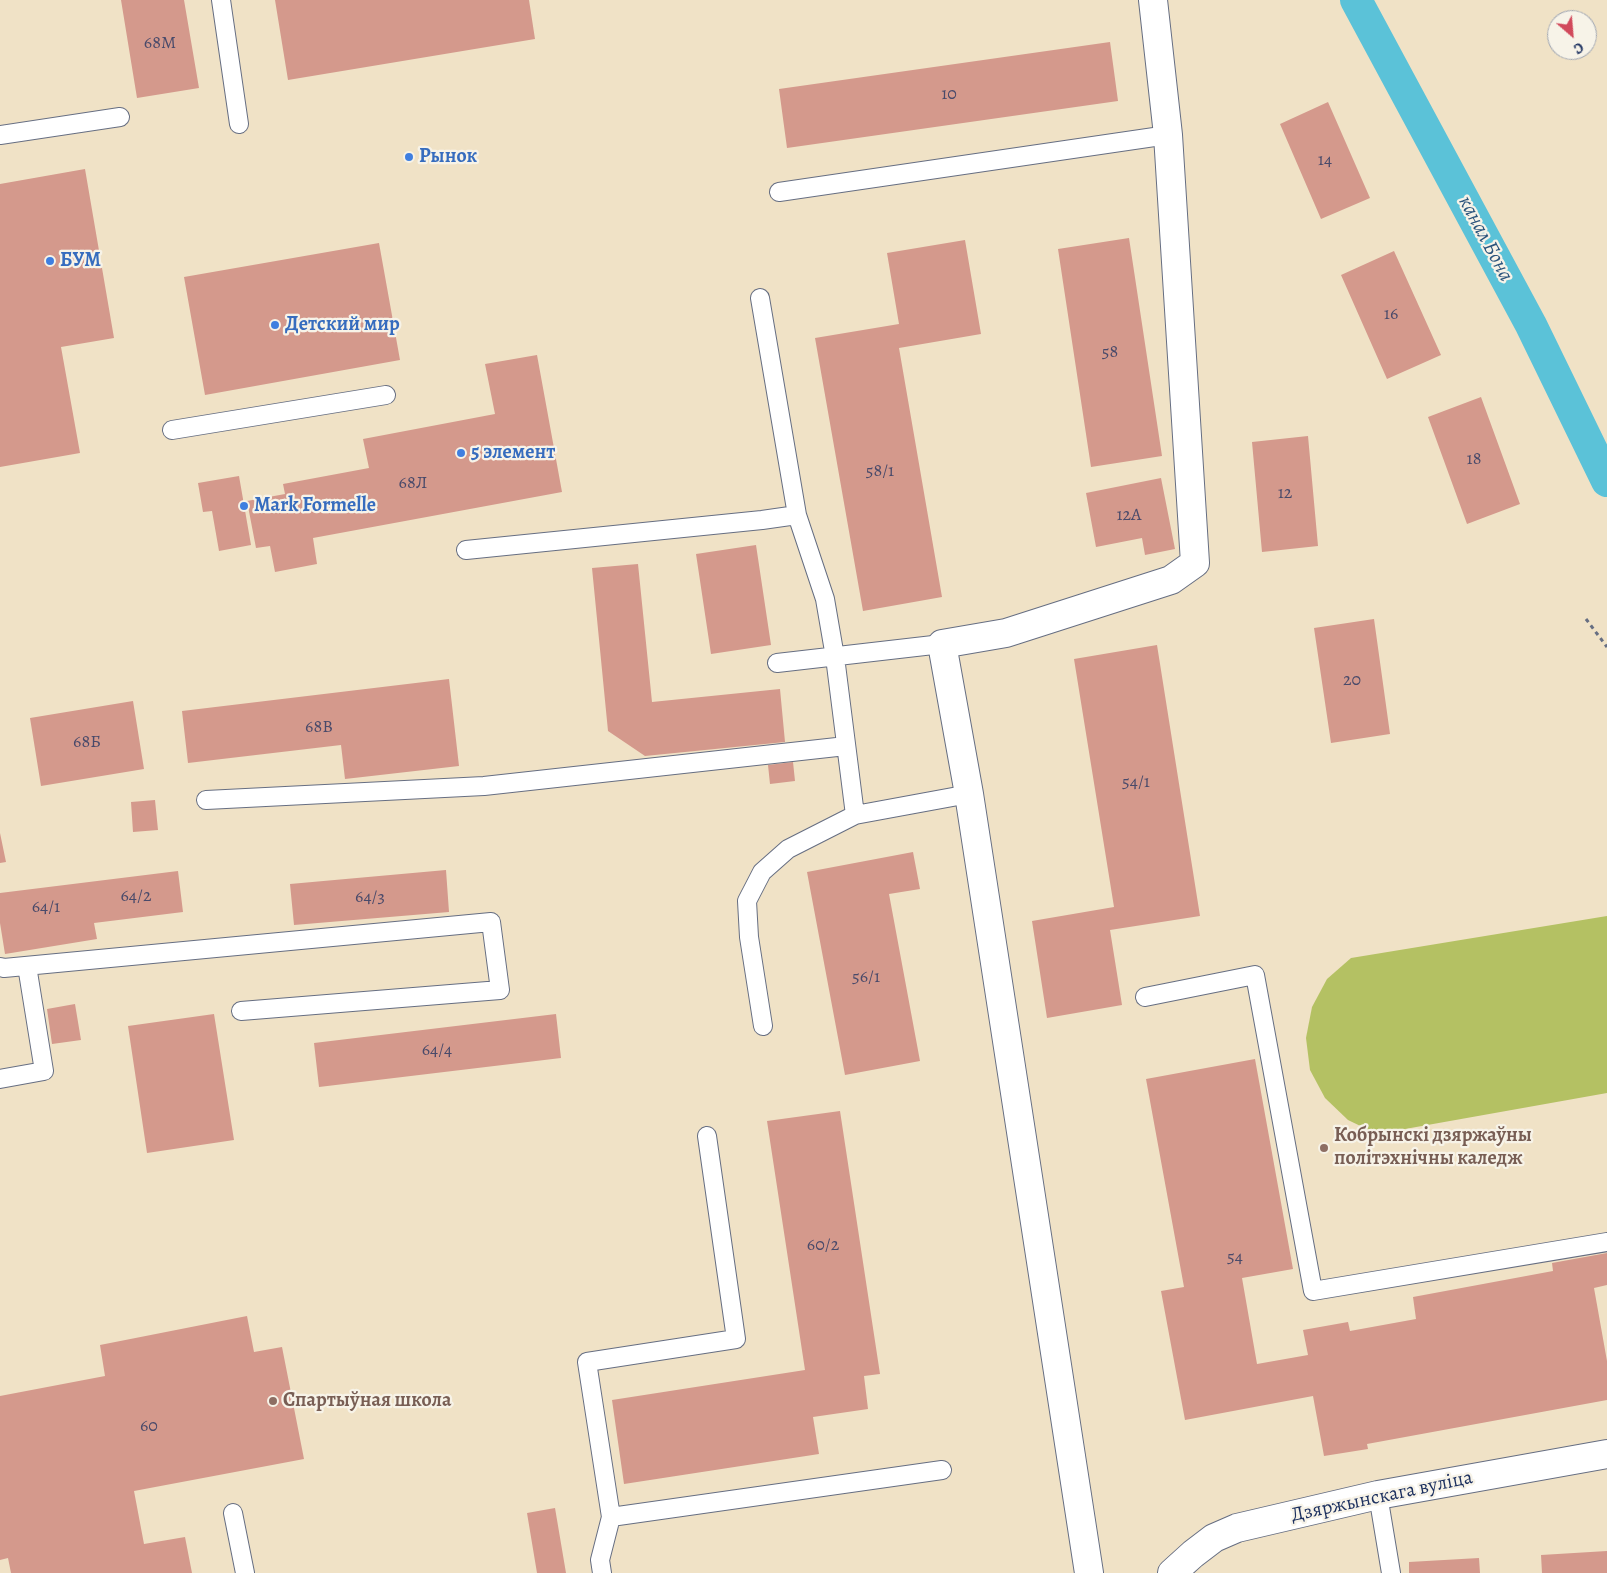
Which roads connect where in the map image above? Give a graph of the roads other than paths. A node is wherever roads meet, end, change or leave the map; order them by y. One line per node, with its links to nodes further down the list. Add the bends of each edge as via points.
1 (222, 0): 4 (lane)
2 (1153, 0): 6 (street)
3 (120, 117): 5 (lane)
4 (239, 124)
5 (0, 135)
6 (1168, 135): 7 (lane); 13 (street, via 1195,563 1170,580 1006,633)
7 (780, 192)
8 (760, 298): 11 (lane)
9 (386, 395): 10 (lane)
10 (172, 430)
11 (797, 515): 12 (lane); 14 (lane, via 825,599)
12 (466, 550)
13 (942, 644): 14 (lane); 17 (street)
14 (835, 656): 15 (lane); 16 (lane)
15 (777, 663)
16 (846, 746): 18 (lane, via 484,786); 19 (lane)
17 (969, 794): 19 (lane); 35 (street)
18 (206, 800)
19 (855, 815): 24 (lane, via 788,849 762,872 747,901 749,937)
20 (27, 966): 21 (lane); 23 (lane, via 491,922 500,990); 25 (lane, via 44,1071)
21 (0, 967)
22 (1145, 997): 27 (lane, via 1255,975 1313,1292)
23 (241, 1011)
24 (763, 1026)
25 (0, 1079)
26 (708, 1136): 32 (lane, via 736,1339 587,1362)
27 (1607, 1242)
28 (1607, 1454): 30 (street, Дзяржынскага вуліца)
29 (942, 1470): 32 (lane)
30 (1378, 1495): 36 (street, Дзяржынскага вуліца, via 1237,1528 1214,1538); 37 (lane)
31 (233, 1513): 33 (lane)
32 (611, 1517): 34 (lane, via 600,1560)
33 (245, 1573)
34 (602, 1573)
35 (1089, 1573)
36 (1172, 1573)
37 (1390, 1573)

